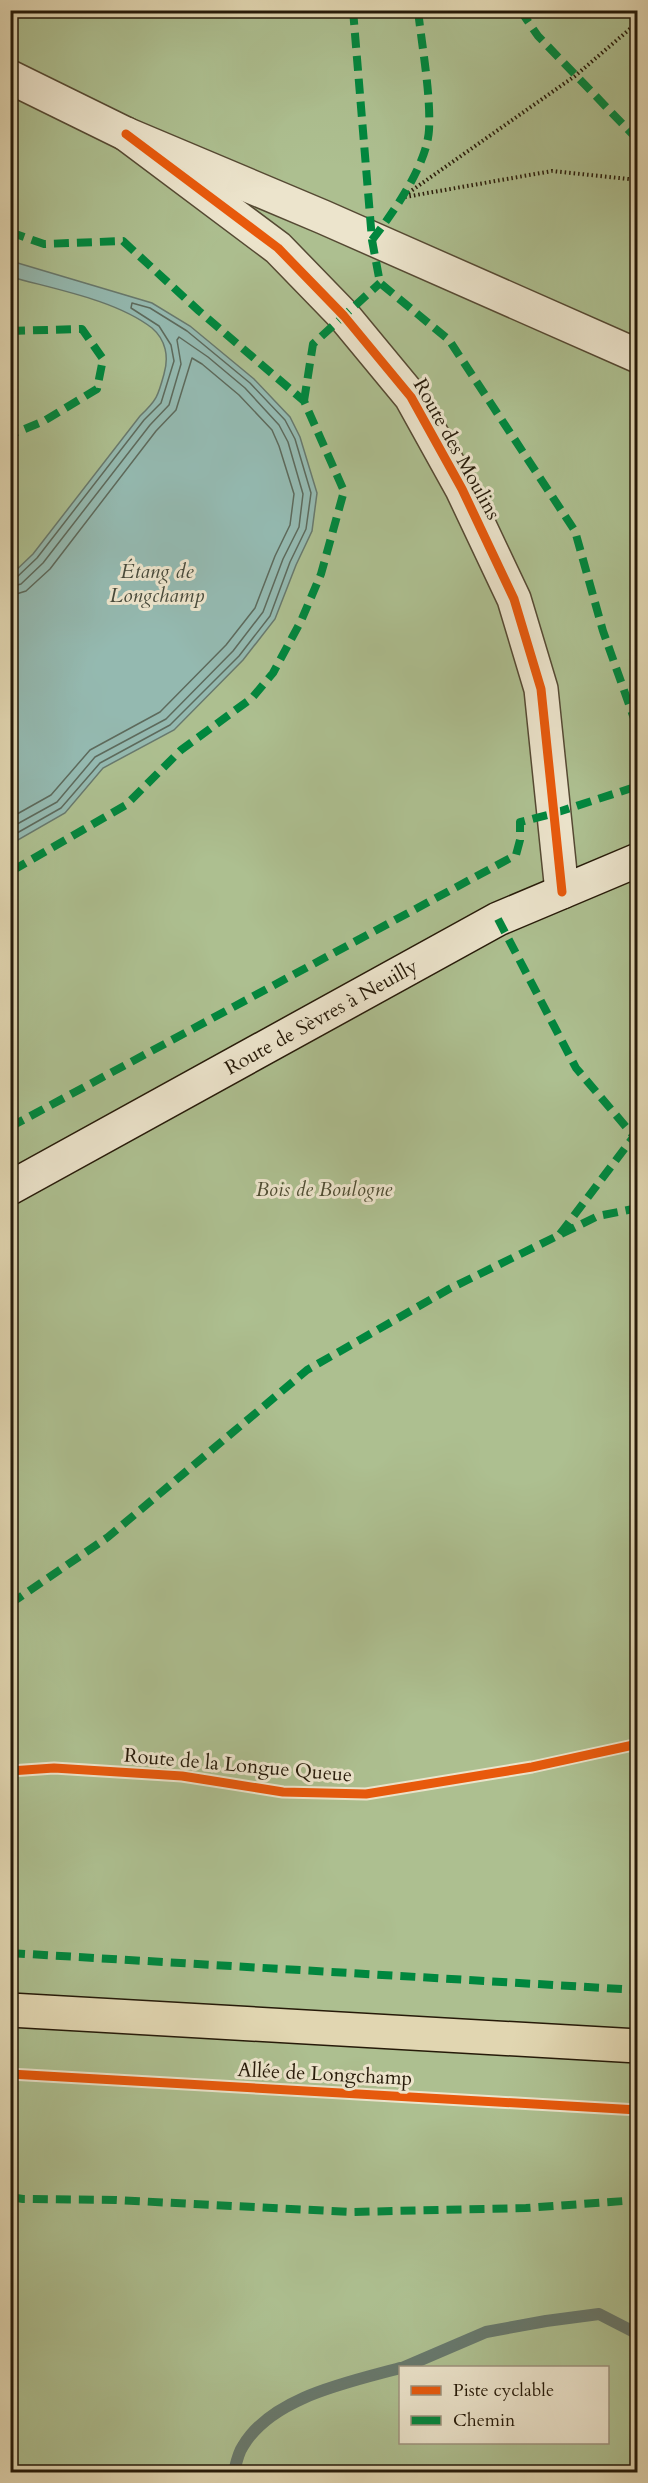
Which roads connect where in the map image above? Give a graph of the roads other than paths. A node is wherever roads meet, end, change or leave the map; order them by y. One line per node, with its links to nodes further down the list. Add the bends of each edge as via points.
1 (10, 77): 2 (street, Route des Moulins)
2 (126, 134): 3 (street, Route des Moulins); 5 (street, Route des Moulins, via 278,248 344,316 411,397 462,489 514,599 541,689)
3 (638, 356)
4 (638, 860): 5 (street, Route de Sèvres à Neuilly)
5 (562, 892): 6 (street, Route de Sèvres à Neuilly, via 498,919)
6 (10, 1188)
7 (10, 2010): 8 (main road)
8 (638, 2046)

